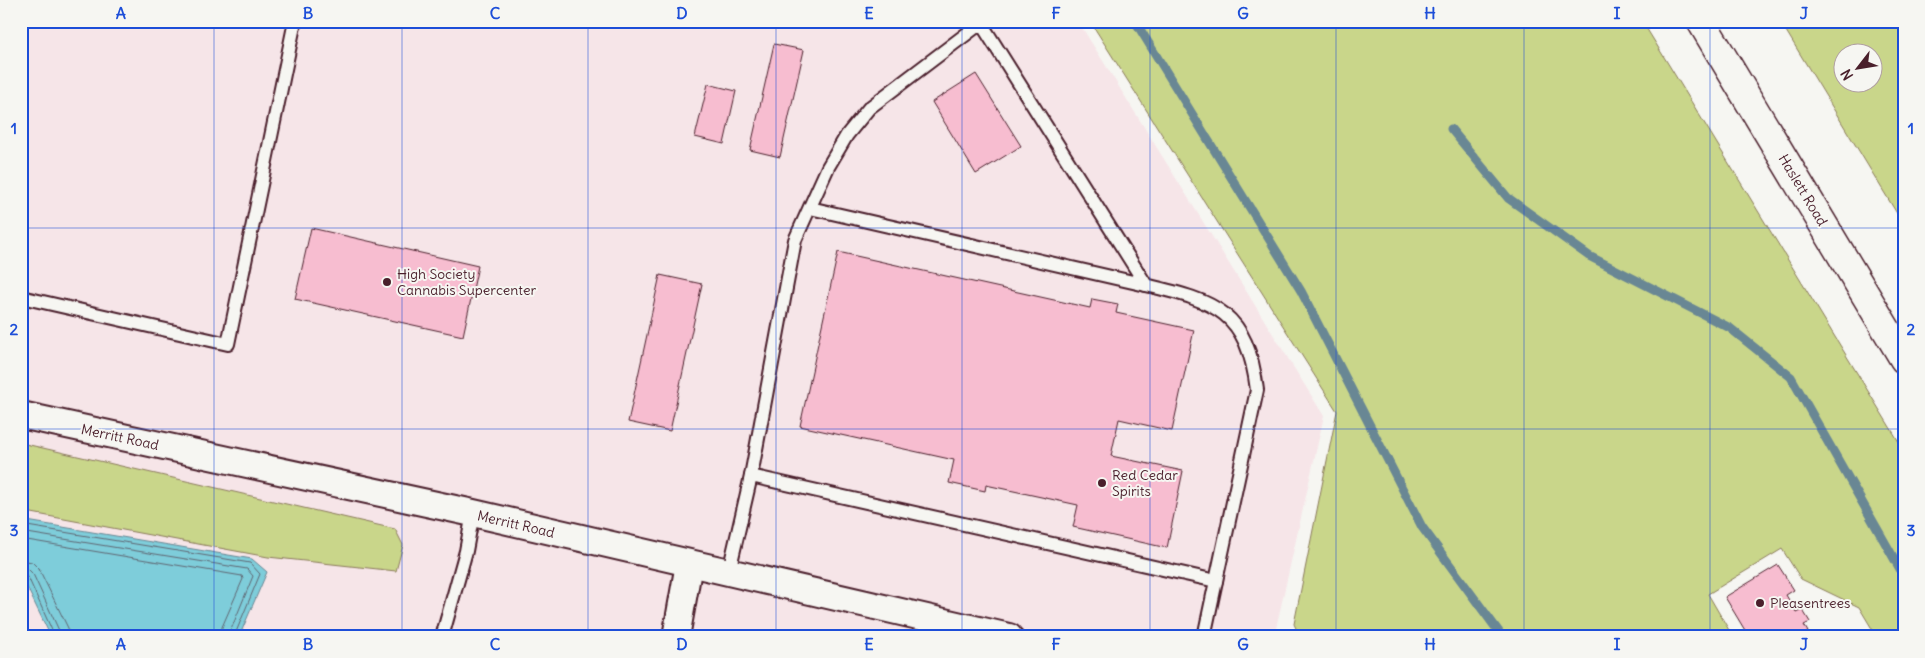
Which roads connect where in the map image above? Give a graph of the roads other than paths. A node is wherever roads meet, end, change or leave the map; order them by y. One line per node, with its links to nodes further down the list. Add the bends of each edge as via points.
1 (295, 21): 6 (lane, via 228,344)
2 (1701, 21): 7 (main road, Haslett Road)
3 (981, 22): 4 (lane, via 869,108 847,135 828,167); 5 (lane)
4 (810, 208): 5 (lane); 9 (lane, via 795,240)
5 (1146, 285): 13 (lane, via 1190,296 1220,309 1241,332 1253,361 1257,390)
6 (21, 297)
7 (1904, 359)
8 (21, 416): 10 (street, Merritt Road)
9 (751, 476): 12 (lane); 13 (lane)
10 (472, 514): 11 (street, Merritt Road); 14 (lane, via 466,551)
11 (689, 564): 12 (street, Merritt Road); 15 (street)
12 (728, 571): 16 (street, Merritt Road)
13 (1216, 581): 17 (lane)
14 (442, 637)
15 (676, 637)
16 (1009, 637)
17 (1204, 637)

